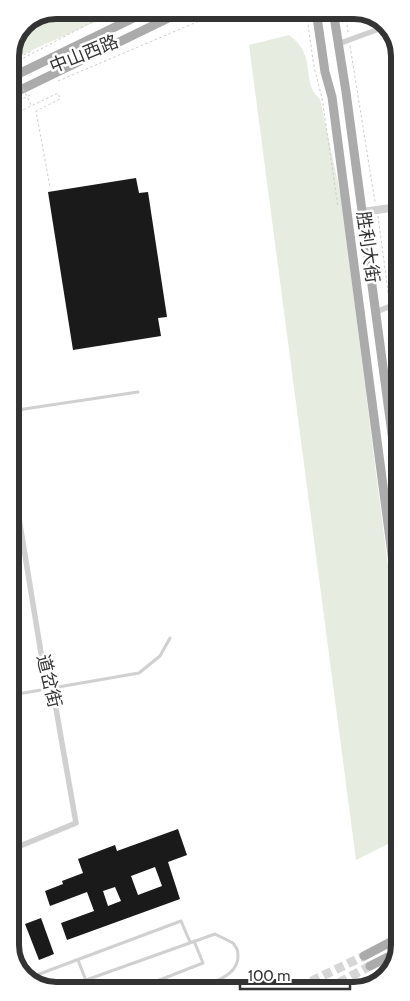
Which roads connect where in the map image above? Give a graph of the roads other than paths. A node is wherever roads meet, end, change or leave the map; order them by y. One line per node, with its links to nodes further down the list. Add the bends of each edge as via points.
1 (131, 19): 7 (main road, 中山西路)
2 (166, 19): 8 (main road, 中山西路)
3 (318, 19): 17 (main road, 胜利大街, via 333,107)
4 (334, 19): 6 (main road, 胜利大街)
5 (379, 29): 6 (street)
6 (338, 44): 10 (main road, 胜利大街)
7 (19, 74)
8 (19, 91)
9 (391, 208): 10 (street)
10 (362, 212): 12 (main road, 胜利大街)
11 (391, 306): 12 (street)
12 (376, 312): 15 (main road, 胜利大街)
13 (138, 392): 14 (lane)
14 (19, 411)
15 (391, 425)
16 (19, 518): 19 (street, 道岔街)
17 (391, 547)
18 (170, 638): 19 (lane, via 160,656 139,673)
19 (47, 690): 20 (lane); 21 (street, 道岔街, via 55,703 76,823)
20 (19, 694)
21 (19, 847)
22 (192, 942): 26 (lane, via 181,922); 29 (lane); 30 (lane, via 203,963); 31 (lane, via 215,934 233,943 239,955 236,968)
23 (391, 942): 24 (main road)
24 (364, 956)
25 (389, 956): 27 (main road)
26 (78, 960): 28 (lane); 29 (lane)
27 (370, 966)
28 (35, 976)
29 (86, 980)
30 (154, 982)
31 (213, 982)

